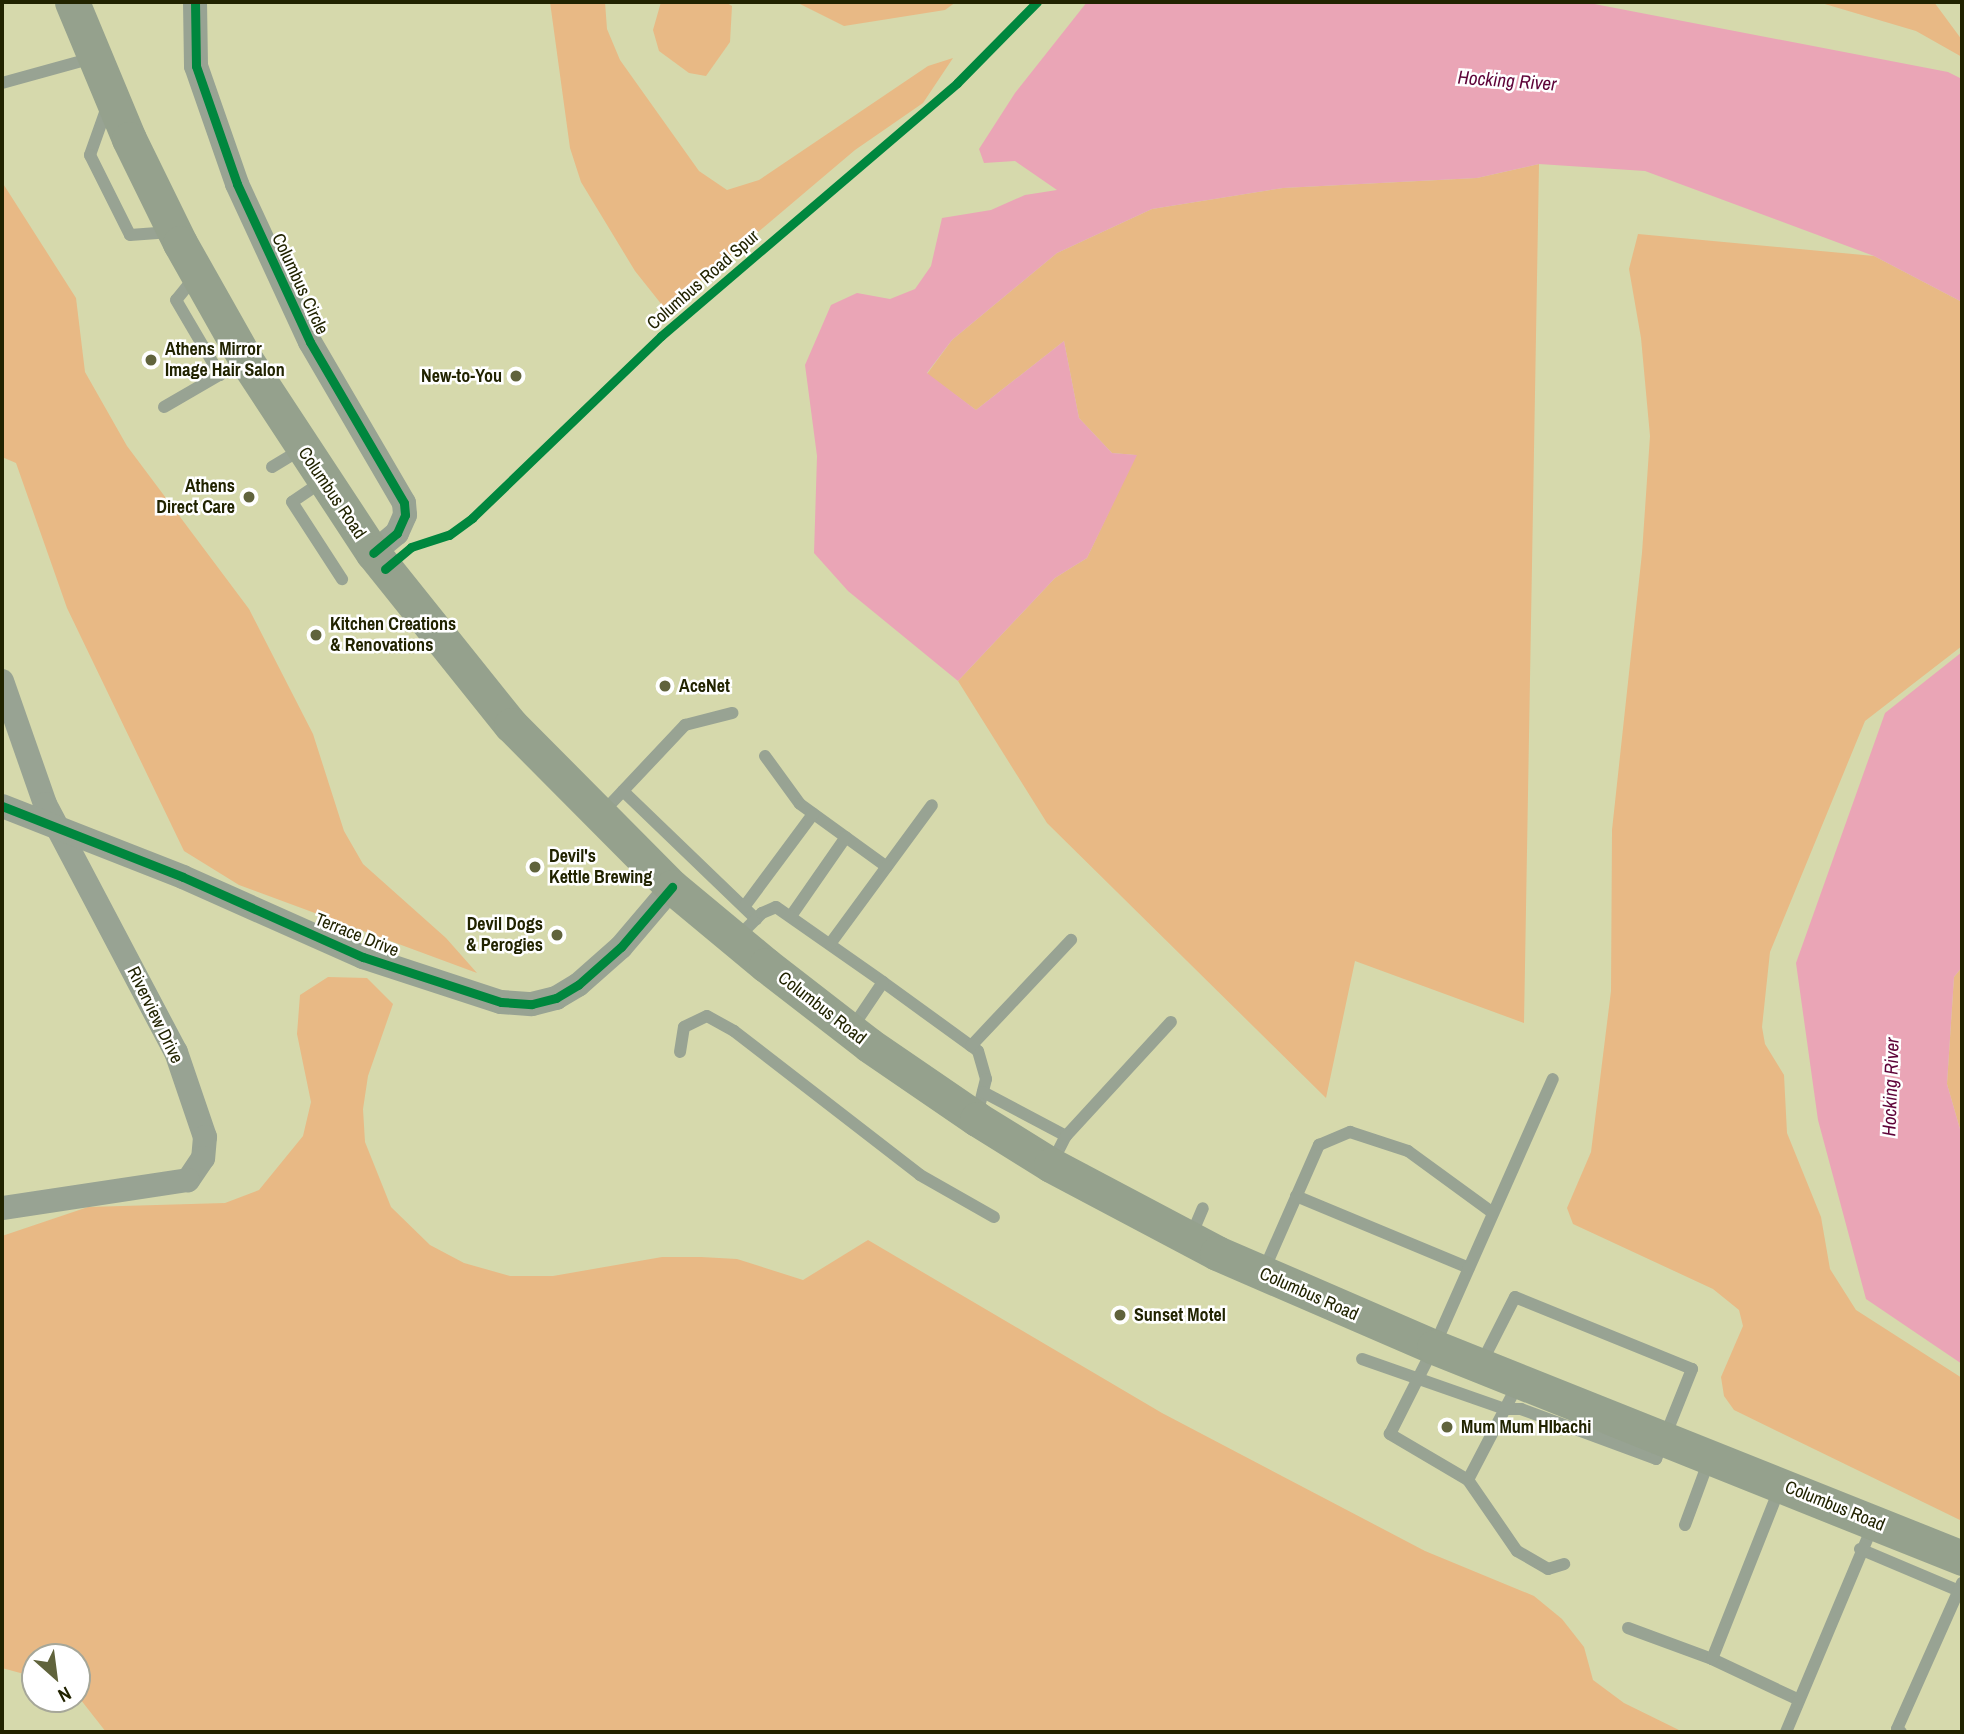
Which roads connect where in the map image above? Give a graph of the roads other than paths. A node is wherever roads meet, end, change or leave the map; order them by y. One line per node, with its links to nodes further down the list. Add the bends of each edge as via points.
1 (72, 2): 3 (main road, Columbus Road)
2 (195, 2): 10 (street, Columbus Circle, via 195,66 237,184 310,342 404,503 405,515 397,533)
3 (94, 58): 4 (lane); 5 (main road, Columbus Road, via 198,274)
4 (2, 83)
5 (233, 367): 6 (lane); 7 (main road, Columbus Road)
6 (164, 407)
7 (302, 449): 8 (lane); 9 (main road, Columbus Road)
8 (272, 467)
9 (323, 481): 10 (main road, Columbus Road); 11 (lane, via 292,502)
10 (373, 553): 15 (main road, Columbus Road, via 511,725)
11 (342, 579)
12 (2, 681): 19 (street, Riverview Drive, via 45,804)
13 (732, 713): 15 (lane, via 685,725)
14 (765, 756): 18 (lane, via 800,804)
15 (611, 804): 22 (main road, Columbus Road); 24 (lane)
16 (932, 805): 21 (lane)
17 (2, 806): 19 (street, Terrace Drive)
18 (813, 814): 20 (lane); 24 (lane)
19 (61, 829): 22 (street, Terrace Drive, via 363,957 501,1002 532,1004 556,998 578,985 621,947); 36 (street, Riverview Drive, via 176,1052 205,1138 203,1158 188,1180)
20 (846, 837): 21 (lane); 23 (lane)
21 (887, 866): 26 (lane)
22 (672, 887): 24 (main road, Columbus Road)
23 (792, 916): 24 (lane, via 776,908); 26 (lane)
24 (745, 922): 29 (main road, Columbus Road)
25 (1071, 940): 30 (lane)
26 (830, 944): 27 (lane)
27 (883, 982): 29 (lane); 30 (lane)
28 (1171, 1023): 34 (lane)
29 (851, 1031): 33 (main road, Columbus Road)
30 (971, 1046): 33 (lane, via 985,1064)
31 (680, 1052): 39 (lane, via 684,1027 707,1016 734,1031 920,1175)
32 (1553, 1079): 38 (lane)
33 (980, 1105): 34 (main road, Columbus Road)
34 (1059, 1150): 40 (main road, Columbus Road)
35 (1296, 1196): 38 (lane, via 1319,1145 1350,1132 1408,1151); 41 (lane); 42 (lane)
36 (2, 1208)
37 (1203, 1208): 40 (lane)
38 (1493, 1213): 41 (lane)
39 (994, 1217)
40 (1189, 1239): 42 (main road, Columbus Road)
41 (1469, 1268): 43 (lane)
42 (1262, 1274): 43 (main road, Columbus Road)
43 (1434, 1347): 45 (main road, Columbus Road); 46 (lane)
44 (1362, 1359): 46 (lane)
45 (1480, 1366): 47 (main road, Columbus Road); 48 (lane, via 1515,1297 1692,1369)
46 (1418, 1379): 47 (lane); 50 (lane, via 1390,1434)
47 (1512, 1395): 48 (main road, Columbus Road); 50 (lane)
48 (1666, 1441): 49 (main road, Columbus Road)
49 (1710, 1457): 51 (main road, Columbus Road); 52 (lane)
50 (1468, 1480): 54 (lane, via 1517,1551 1548,1569)
51 (1781, 1484): 53 (main road, Columbus Road); 57 (lane)
52 (1685, 1525)
53 (1867, 1535): 55 (main road, Columbus Road); 58 (lane)
54 (1564, 1563)
55 (1961, 1581): 60 (lane, via 1897,1729)
56 (1628, 1628): 57 (lane)
57 (1713, 1659): 58 (lane)
58 (1797, 1699): 59 (lane)
59 (1786, 1732)
60 (1901, 1732)

